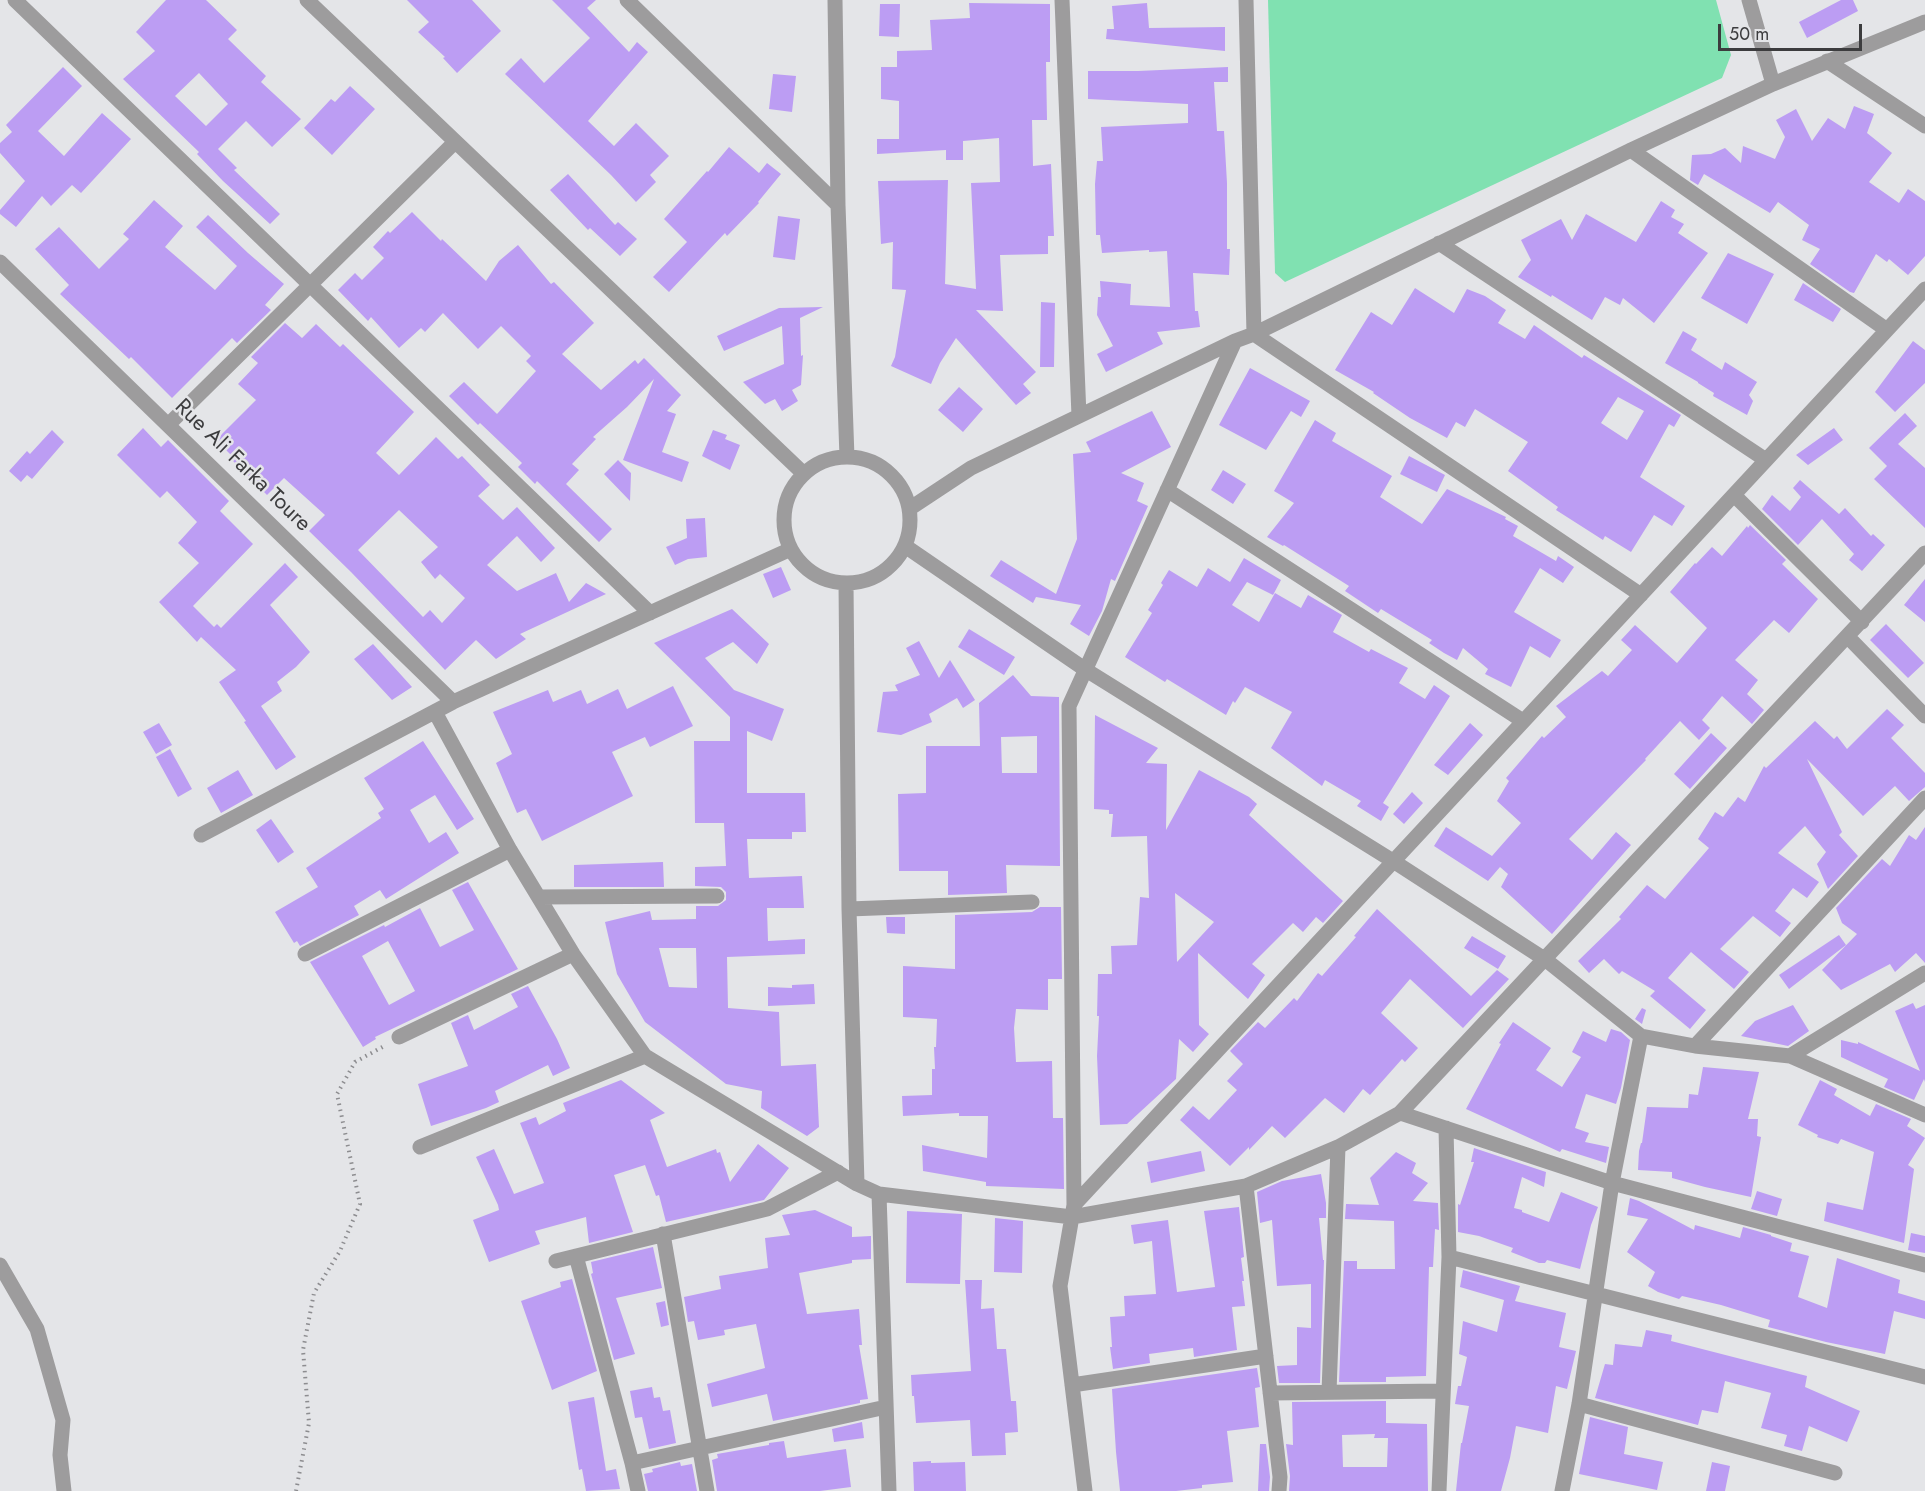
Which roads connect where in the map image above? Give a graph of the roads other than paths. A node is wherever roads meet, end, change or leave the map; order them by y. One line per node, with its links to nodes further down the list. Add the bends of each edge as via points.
1 (15, 0): 17 (street)
2 (307, 0): 12 (street)
3 (627, 0): 14 (street)
4 (835, 0): 14 (street)
5 (1062, 0): 22 (street)
6 (1246, 0): 20 (street)
7 (1749, 0): 10 (street)
8 (1925, 22): 9 (street)
9 (1827, 61): 10 (street); 11 (street)
10 (1773, 84): 13 (street)
11 (1925, 126)
12 (455, 142): 17 (street); 26 (street)
13 (1631, 150): 15 (street); 19 (street)
14 (838, 205): 24 (street)
15 (1439, 243): 20 (street); 25 (street)
16 (0, 262): 23 (street, Rue Ali Farka Toure)
17 (309, 286): 23 (street); 35 (street)
18 (1925, 289): 19 (street)
19 (1887, 330): 25 (street)
20 (1254, 334): 21 (street); 34 (street)
21 (1235, 341): 22 (street); 27 (street)
22 (1079, 416): 29 (street, via 971,468)
23 (168, 426): 39 (street, Rue Ali Farka Toure)
24 (847, 457): 26 (street, via 817,464); 29 (street, via 869,461 888,472 902,489)
25 (1766, 460): 28 (street)
26 (804, 474): 31 (street, via 792,489 785,509 785,530)
27 (1167, 490): 38 (street); 42 (street)
28 (1734, 495): 34 (street); 36 (street)
29 (909, 509): 30 (street, via 910,528)
30 (905, 546): 33 (street, via 881,574); 38 (street)
31 (791, 549): 33 (street, via 805,567 824,579); 35 (street)
32 (1925, 553): 36 (street)
33 (846, 583): 50 (street)
34 (1641, 595): 42 (street)
35 (650, 613): 39 (street)
36 (1862, 622): 37 (street)
37 (1848, 637): 41 (street); 53 (street)
38 (1086, 670): 46 (street); 70 (street, via 1069,706)
39 (453, 702): 40 (street)
40 (435, 712): 44 (street); 45 (street)
41 (1925, 716)
42 (1523, 721): 46 (street)
43 (1925, 798): 57 (street)
44 (201, 835)
45 (510, 850): 47 (street); 51 (street)
46 (1393, 861): 53 (street); 70 (street)
47 (539, 897): 48 (street); 52 (street)
48 (717, 897)
49 (1032, 902): 50 (street)
50 (849, 909): 67 (street)
51 (305, 954)
52 (573, 954): 56 (street); 58 (street)
53 (1546, 960): 55 (street); 60 (street)
54 (1925, 973): 59 (street)
55 (1641, 1036): 57 (street); 66 (street)
56 (399, 1038)
57 (1695, 1046): 59 (street)
58 (645, 1056): 63 (street); 65 (street)
59 (1790, 1056): 61 (street)
60 (1400, 1113): 62 (street); 64 (street)
61 (1925, 1115)
62 (1446, 1128): 66 (street); 73 (street)
63 (420, 1147)
64 (1338, 1147): 68 (street); 82 (street)
65 (838, 1172): 67 (street); 71 (street, via 767,1209)
66 (1612, 1183): 76 (street); 77 (street)
67 (857, 1184): 69 (street)
68 (1246, 1186): 70 (street); 78 (street)
69 (879, 1194): 70 (street); 85 (street)
70 (1073, 1211): 80 (street, via 1060,1286)
71 (663, 1234): 72 (street); 86 (street)
72 (576, 1256): 74 (street); 87 (street)
73 (1449, 1257): 77 (street); 81 (street)
74 (556, 1261)
75 (0, 1265): 89 (street, via 37,1329 63,1420 60,1455)
76 (1925, 1265)
77 (1596, 1294): 79 (street); 84 (street)
78 (1266, 1356): 80 (street); 83 (street)
79 (1925, 1377)
80 (1072, 1385): 93 (street)
81 (1442, 1391): 82 (street); 95 (street)
82 (1329, 1392): 83 (street)
83 (1270, 1393): 94 (street)
84 (1579, 1404): 88 (street); 96 (street)
85 (886, 1407): 86 (street); 92 (street)
86 (699, 1448): 87 (street); 91 (street)
87 (632, 1463): 90 (street)
88 (1835, 1473)
89 (64, 1491)
90 (638, 1491)
91 (707, 1491)
92 (889, 1491)
93 (1085, 1491)
94 (1279, 1491)
95 (1439, 1491)
96 (1562, 1491)

